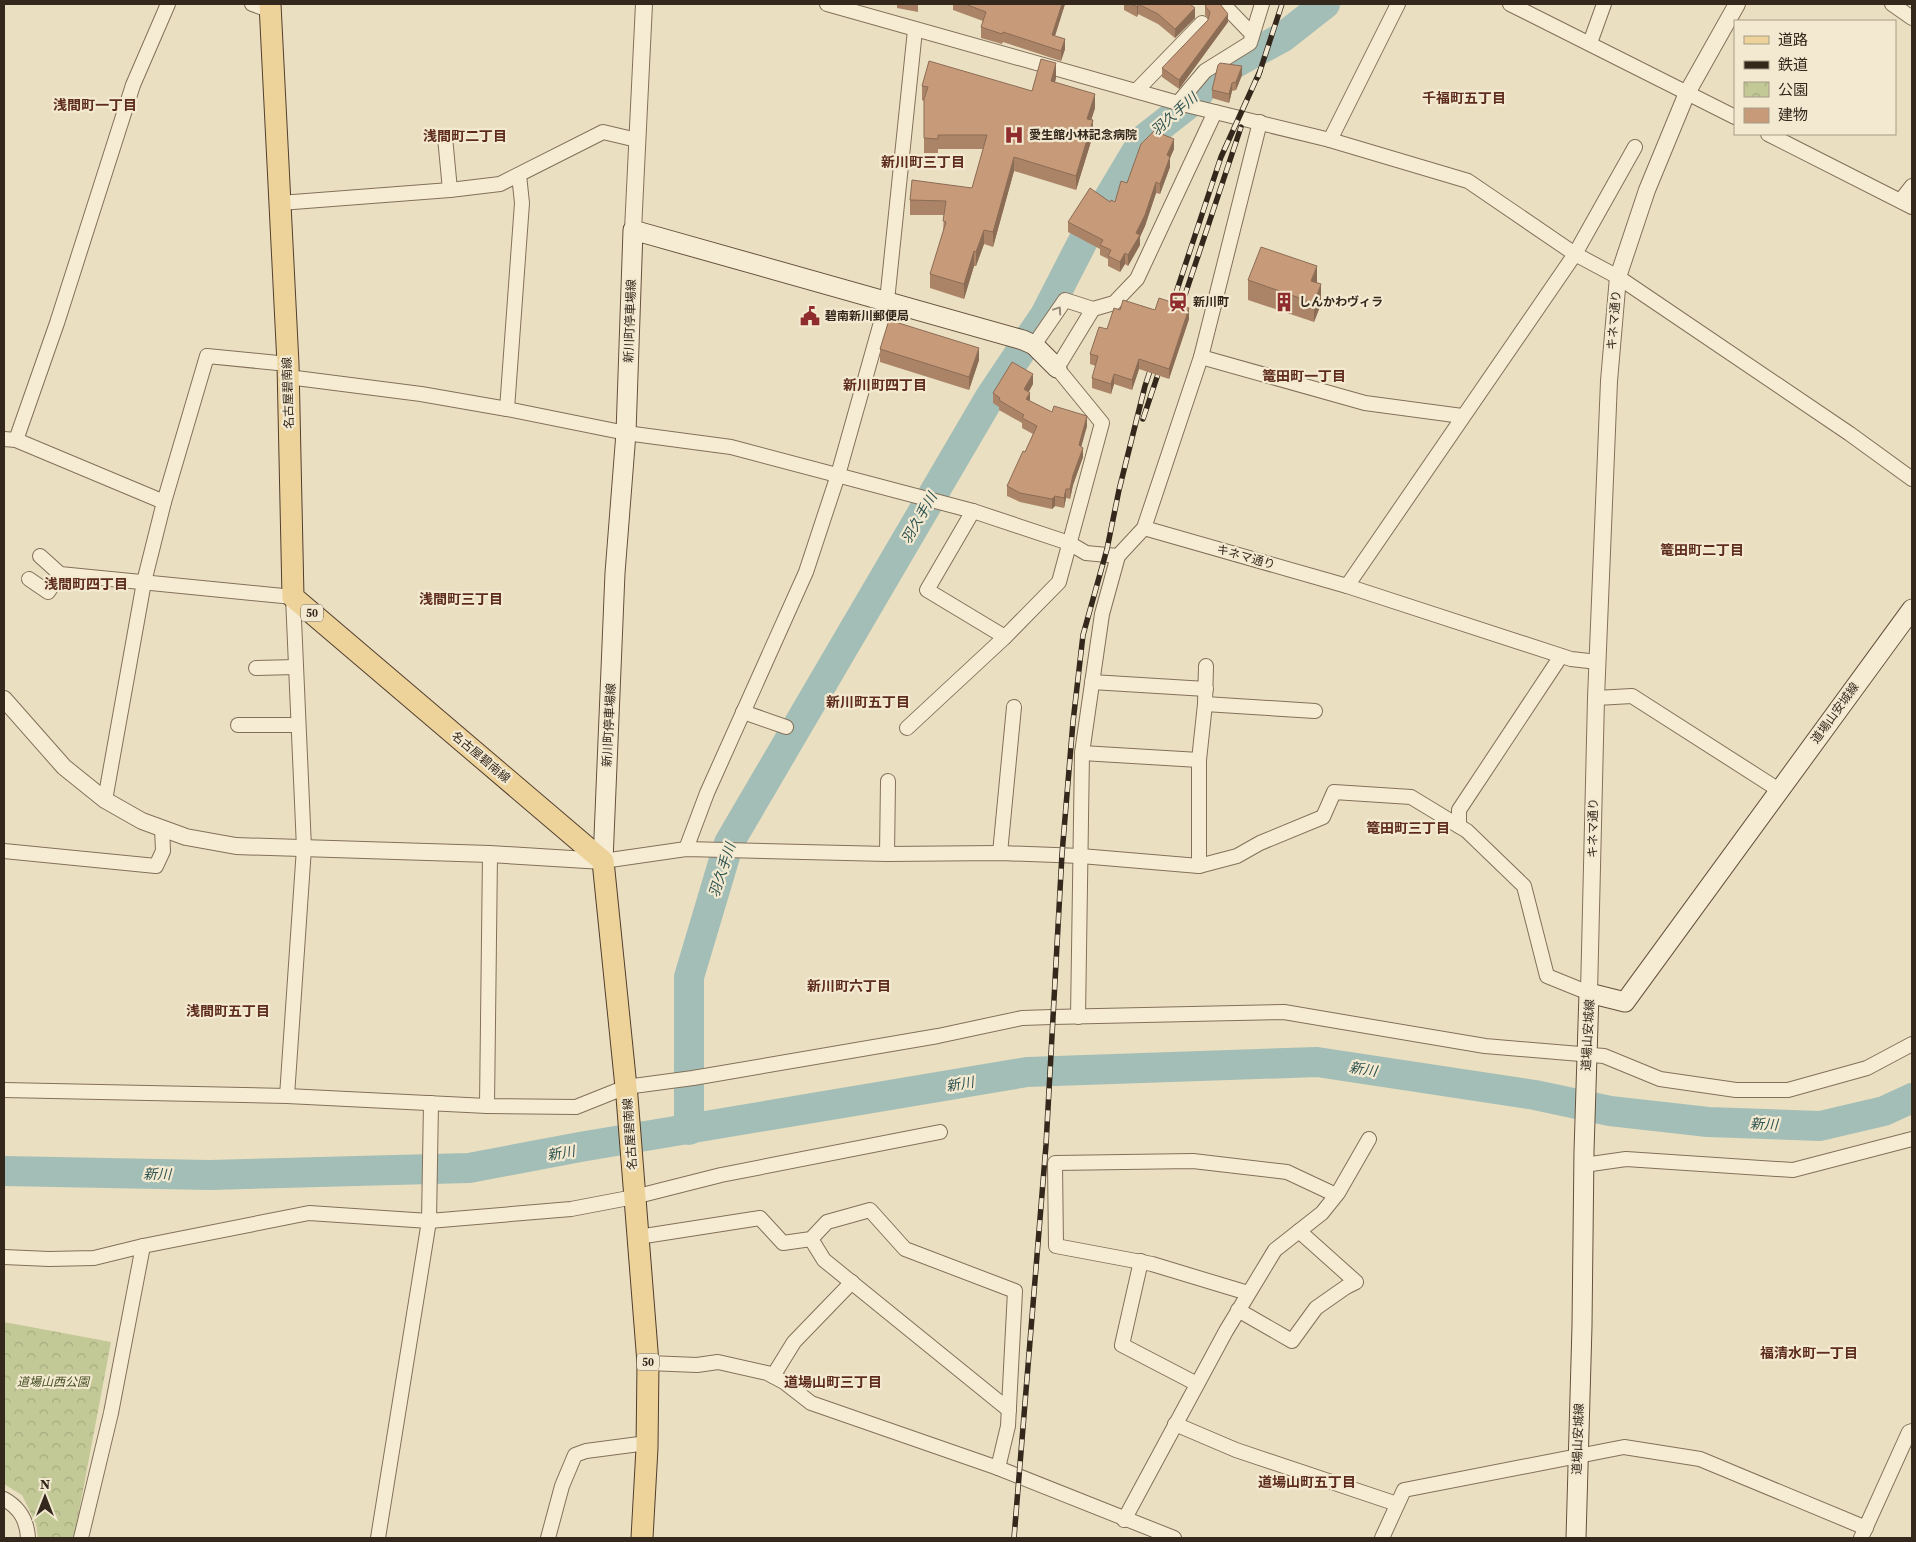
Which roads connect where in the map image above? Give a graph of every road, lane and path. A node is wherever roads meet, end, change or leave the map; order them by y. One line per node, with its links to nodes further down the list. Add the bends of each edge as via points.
1 (168, 4): 45 (street, via 133,85 57,324)
2 (644, 4): 25 (street)
3 (827, 4): 14 (street)
4 (1223, 4): 15 (street)
5 (1262, 4): 15 (street)
6 (1398, 4): 26 (street)
7 (1510, 4): 16 (street)
8 (1604, 4): 16 (street)
9 (1737, 4): 18 (street, キネマ通り)
10 (1899, 5): 12 (street)
11 (264, 6): 31 (main road, 名古屋碧南線 / 50)
12 (1912, 18)
13 (1202, 23): 17 (street)
14 (915, 30): 17 (street); 36 (street)
15 (1252, 34): 19 (street, via 1250,43 1205,71)
16 (1590, 43): 18 (street)
17 (1136, 91): 19 (street)
18 (1687, 93): 21 (street); 35 (street, キネマ通り, via 1647,190)
19 (1178, 103): 20 (street)
20 (1215, 112): 22 (street); 37 (street, via 1137,279 1114,303)
21 (1734, 116)
22 (1260, 122): 26 (street); 39 (street)
23 (1770, 135): 32 (street)
24 (445, 137): 30 (street)
25 (637, 140): 28 (street, via 604,132); 33 (street)
26 (1330, 140): 34 (street, via 1468,181)
27 (1635, 147): 34 (street)
28 (519, 175): 30 (street, via 500,184); 42 (street, via 522,203)
29 (1912, 186): 32 (street)
30 (450, 190): 31 (street)
31 (280, 203): 41 (main road, 名古屋碧南線 / 50)
32 (1906, 203)
33 (633, 230): 36 (main road); 44 (main road, 新川町停車場線)
34 (1575, 254): 35 (street); 43 (street)
35 (1618, 277): 47 (street); 62 (street, キネマ通り, via 1609,381)
36 (887, 301): 38 (main road); 46 (street)
37 (1093, 309): 38 (street, one-way to 37, via 1066,300); 40 (street)
38 (1034, 345): 40 (main road)
39 (1201, 357): 43 (street, via 1365,403); 50 (street)
40 (1057, 368): 51 (street, via 1102,423)
41 (288, 371): 42 (street); 48 (street, via 207,356); 58 (main road, 名古屋碧南線 / 50)
42 (507, 409): 44 (street)
43 (1462, 416): 57 (street)
44 (626, 433): 46 (street, via 731,447); 92 (main road, 新川町停車場線, via 615,573)
45 (10, 440): 48 (street)
46 (838, 475): 49 (street); 73 (street, via 806,572)
47 (1912, 479)
48 (164, 502): 56 (street)
49 (973, 511): 51 (street); 60 (street, via 927,590)
50 (1144, 528): 53 (street); 57 (street, キネマ通り)
51 (1069, 543): 53 (street, via 1086,553); 60 (street, via 1059,582)
52 (40, 556): 54 (street)
53 (1118, 556): 66 (street, via 1102,614)
54 (60, 574): 55 (street, via 48,592); 56 (street)
55 (29, 578)
56 (144, 582): 58 (street); 82 (street)
57 (1347, 586): 61 (street, キネマ通り)
58 (293, 597): 64 (street); 92 (main road, 名古屋碧南線 / 50)
59 (1912, 609): 81 (main road, 道場山安城線)
60 (1005, 637): 77 (street)
61 (1561, 656): 62 (street, キネマ通り); 83 (street, via 1460,810)
62 (1598, 662): 68 (street, キネマ通り)
63 (1206, 666): 67 (street)
64 (296, 667): 65 (street); 75 (street)
65 (256, 668)
66 (1092, 682): 67 (street); 78 (street)
67 (1206, 688): 70 (street)
68 (1596, 698): 81 (street, via 1632,696); 94 (street, キネマ通り)
69 (4, 699): 82 (street, via 64,767)
70 (1205, 704): 72 (street); 79 (street)
71 (1014, 707): 88 (street)
72 (1314, 711)
73 (743, 712): 76 (street); 86 (street)
74 (238, 725): 75 (street)
75 (298, 725): 85 (street)
76 (786, 727)
77 (907, 728)
78 (1082, 753): 79 (street); 91 (street)
79 (1199, 760): 93 (street)
80 (888, 781): 90 (street)
81 (1779, 790): 94 (main road, 道場山安城線, via 1625,1002)
82 (105, 800): 84 (street, via 142,822)
83 (1459, 826): 93 (street, via 1412,797 1334,792 1323,818 1260,843 1237,856); 94 (street, via 1524,886 1547,976)
84 (162, 828): 85 (street, via 186,837 236,846); 87 (street, via 163,851 156,866)
85 (304, 848): 89 (street); 100 (street)
86 (686, 849): 90 (street); 92 (street)
87 (4, 851)
88 (1000, 853): 90 (street); 91 (street)
89 (490, 854): 92 (street); 102 (street)
90 (886, 854)
91 (1081, 856): 93 (street); 95 (street)
92 (603, 861): 99 (main road, 名古屋碧南線 / 50)
93 (1198, 866)
94 (1589, 993): 97 (main road, 道場山安城線)
95 (1078, 1017): 97 (street, via 1284,1012); 99 (street, via 1022,1018)
96 (1912, 1044): 97 (street, via 1867,1068 1788,1090 1736,1090 1660,1079 1604,1056)
97 (1587, 1061): 106 (main road, 道場山安城線)
98 (4, 1090): 100 (street)
99 (627, 1092): 102 (street, via 576,1107); 107 (main road, 名古屋碧南線 / 50)
100 (288, 1096): 101 (street)
101 (430, 1105): 102 (street); 109 (street)
102 (487, 1106)
103 (940, 1132): 107 (street)
104 (1369, 1139): 108 (street)
105 (1912, 1139): 106 (street, via 1793,1170)
106 (1584, 1158): 126 (main road, 道場山安城線)
107 (634, 1192): 109 (street, via 571,1209); 111 (main road, 名古屋碧南線 / 50)
108 (1336, 1195): 110 (street, via 1322,1213); 115 (street, via 1287,1172 1193,1160 1055,1163 1056,1246)
109 (429, 1220): 113 (street, via 309,1213); 134 (street)
110 (1299, 1232): 117 (street, via 1275,1250); 118 (street, via 1356,1282 1316,1308 1292,1341)
111 (638, 1237): 112 (street, via 760,1218 783,1242); 119 (main road, 名古屋碧南線 / 50)
112 (811, 1239): 116 (street, via 824,1260); 122 (street, via 827,1222 870,1210 905,1249 1015,1291)
113 (143, 1246): 114 (street, via 94,1258); 133 (street, via 111,1413)
114 (4, 1257)
115 (1141, 1262): 117 (street); 121 (street, via 1122,1345)
116 (852, 1282): 120 (street, via 794,1342); 122 (street)
117 (1248, 1293): 118 (street)
118 (1238, 1310): 121 (street)
119 (648, 1363): 120 (street, via 697,1365 718,1362); 125 (main road, 名古屋碧南線 / 50)
120 (773, 1376): 127 (street, via 811,1403)
121 (1197, 1384): 123 (street)
122 (1009, 1410): 127 (street)
123 (1175, 1424): 129 (street, via 1236,1450); 130 (street)
124 (1912, 1431): 131 (street)
125 (646, 1443): 135 (street, via 575,1456 562,1486); 136 (main road, 名古屋碧南線 / 50)
126 (1577, 1456): 129 (street, via 1404,1490); 131 (street, via 1624,1447 1700,1459); 139 (main road, 道場山安城線)
127 (998, 1468): 130 (street)
128 (4, 1499): 132 (street, via 15,1505 23,1518)
129 (1397, 1504): 138 (street)
130 (1124, 1520): 137 (street)
131 (1864, 1533)
132 (28, 1538)
133 (81, 1538)
134 (378, 1538)
135 (548, 1538)
136 (642, 1538)
137 (1174, 1538)
138 (1382, 1538)
139 (1576, 1538)

